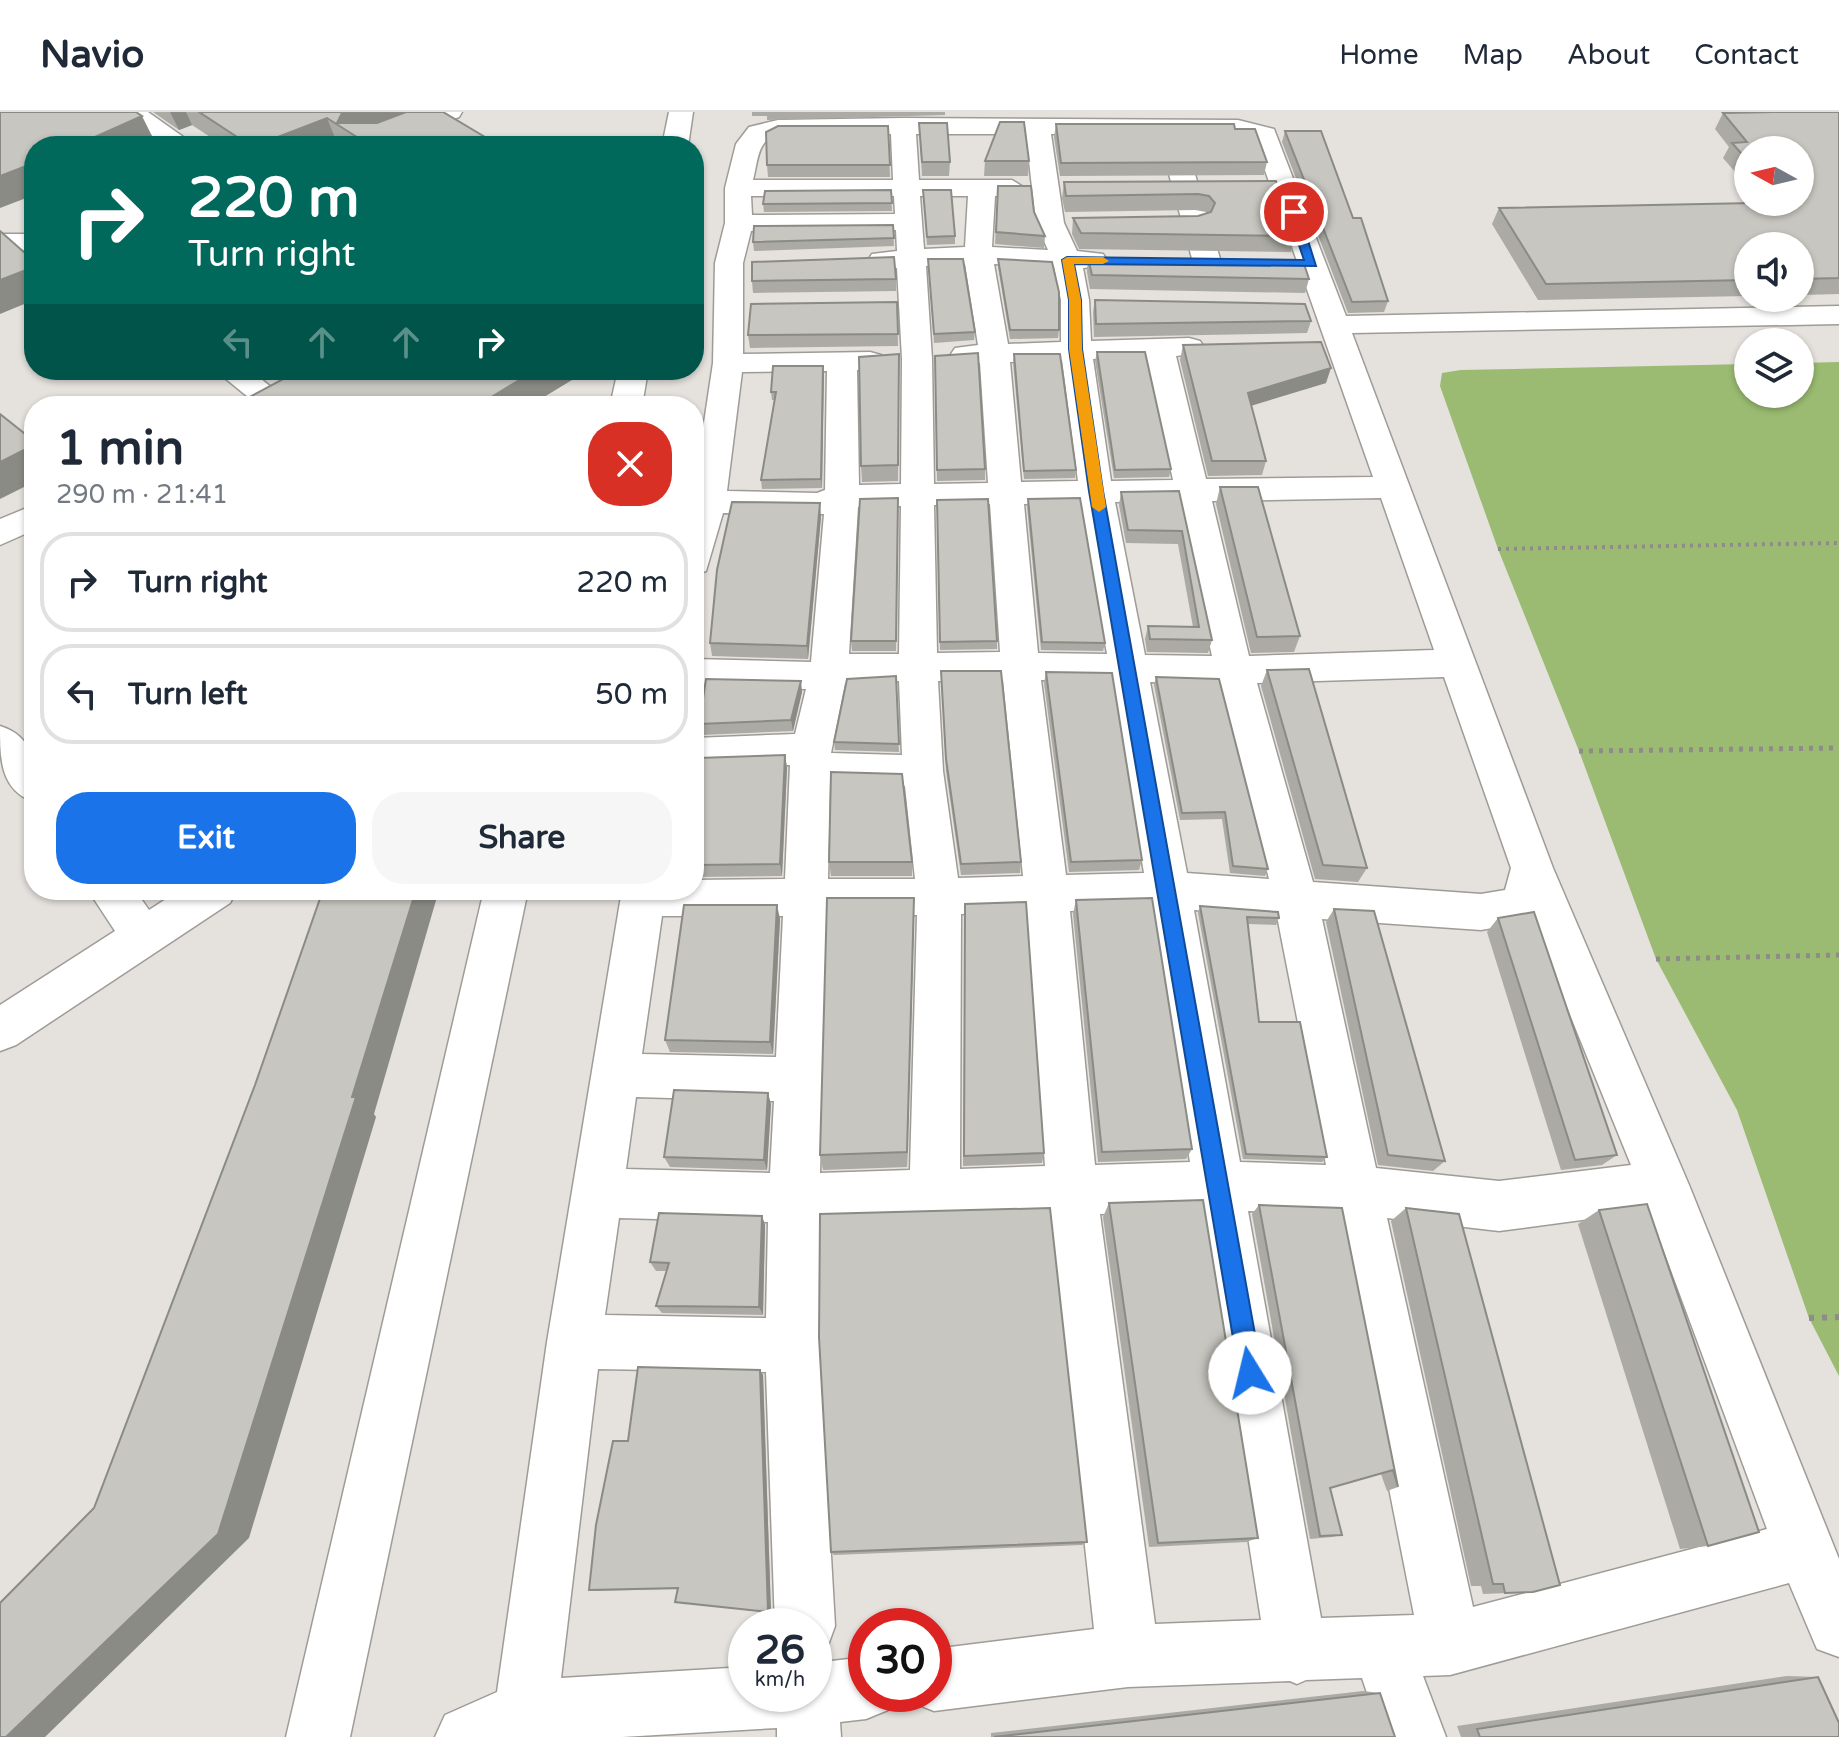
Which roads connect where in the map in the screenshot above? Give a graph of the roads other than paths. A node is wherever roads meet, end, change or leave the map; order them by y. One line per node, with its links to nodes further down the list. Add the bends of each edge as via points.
1 (132, 112): 5 (street)
2 (450, 112): 6 (street)
3 (681, 112): 7 (street)
4 (842, 129): 10 (street, via 842,152); 12 (street, via 778,127 758,132); 13 (street)
5 (168, 136)
6 (388, 136)
7 (677, 136)
8 (1040, 137): 9 (street); 13 (street); 18 (street)
9 (1181, 144): 14 (street); 46 (street, via 1259,130 1269,138 1264,169)
10 (826, 152)
11 (778, 155): 12 (street)
12 (746, 156): 16 (street)
13 (905, 156): 16 (street, via 839,188); 17 (street); 23 (street)
14 (1185, 187): 15 (street); 20 (street); 22 (street)
15 (1214, 187)
16 (738, 188): 24 (street)
17 (982, 188): 18 (street); 29 (street)
18 (1046, 188): 19 (street); 25 (street)
19 (1077, 188)
20 (1154, 188)
21 (1166, 221): 22 (street)
22 (1195, 221): 36 (street)
23 (906, 222): 24 (street); 30 (street)
24 (739, 223): 37 (street)
25 (1050, 223): 26 (street); 32 (street)
26 (1079, 223)
27 (0, 242): 28 (street)
28 (24, 242)
29 (978, 255): 30 (street); 32 (street); 50 (street)
30 (910, 259): 31 (street); 41 (street)
31 (850, 260)
32 (1067, 260): 33 (street); 39 (street)
33 (1114, 261)
34 (759, 262): 37 (street)
35 (1176, 262): 36 (street)
36 (1207, 262): 38 (street)
37 (729, 263): 43 (street)
38 (1237, 263)
39 (1075, 300): 40 (street); 49 (street)
40 (1107, 301)
41 (912, 302): 42 (street); 51 (street)
42 (881, 303)
43 (728, 305): 44 (street); 53 (street)
44 (759, 305)
45 (1839, 315): 46 (street)
46 (1320, 325): 56 (street)
47 (1219, 346): 48 (street)
48 (1159, 347): 49 (street); 57 (street)
49 (1076, 349): 50 (street); 58 (street)
50 (994, 351): 51 (street); 59 (street)
51 (917, 359): 52 (street); 60 (street)
52 (842, 362): 53 (street); 61 (street)
53 (728, 363): 62 (street)
54 (246, 380): 55 (street)
55 (272, 396)
56 (1392, 487): 57 (street); 66 (street)
57 (1189, 490): 58 (street); 70 (street)
58 (1096, 491): 59 (street); 68 (street)
59 (1005, 493): 60 (street); 67 (street)
60 (920, 494): 61 (street); 69 (street)
61 (842, 496): 62 (street, via 819,504); 72 (street)
62 (709, 502): 64 (street)
63 (24, 521): 65 (street)
64 (704, 522)
65 (0, 533)
66 (1456, 663): 70 (street); 76 (street)
67 (1020, 666): 68 (street); 69 (street); 79 (street)
68 (1128, 669): 70 (street); 77 (street)
69 (918, 670): 72 (street, via 845,668); 75 (street)
70 (1234, 670): 86 (street)
71 (704, 673): 72 (street)
72 (828, 676): 74 (street)
73 (704, 754): 74 (street)
74 (811, 759): 75 (street); 81 (street)
75 (923, 771): 80 (street)
76 (1532, 868): 86 (street, via 1522,906 1481,912); 91 (street)
77 (1169, 890): 79 (street); 86 (street); 92 (street)
78 (704, 896): 81 (street)
79 (1047, 896): 80 (street); 95 (street)
80 (939, 897): 81 (street); 94 (street)
81 (804, 898): 90 (street)
82 (117, 900): 87 (street)
83 (200, 900): 87 (street)
84 (504, 900): 111 (street)
85 (643, 900): 89 (street)
86 (1296, 900): 93 (street)
87 (144, 937): 88 (street)
88 (0, 1030)
89 (617, 1075): 90 (street); 96 (street)
90 (798, 1080): 97 (street)
91 (1664, 1185): 93 (street, via 1499,1206); 100 (street)
92 (1219, 1186): 93 (street); 95 (street); 105 (street)
93 (1358, 1190): 103 (street)
94 (935, 1191): 95 (street); 97 (street)
95 (1072, 1191): 106 (street)
96 (596, 1193): 97 (street); 98 (street)
97 (794, 1198): 99 (street)
98 (574, 1342): 99 (street); 110 (street)
99 (792, 1345): 101 (street)
100 (1804, 1549): 102 (street); 103 (street)
101 (804, 1608)
102 (1839, 1627)
103 (1450, 1644): 104 (street)
104 (1381, 1646): 105 (street); 114 (street)
105 (1297, 1653): 106 (street)
106 (1128, 1656): 107 (street)
107 (952, 1678)
108 (728, 1702): 110 (street)
109 (808, 1712): 113 (street)
110 (524, 1724): 112 (street)
111 (318, 1737)
112 (467, 1737)
113 (809, 1737)
114 (1414, 1737)

